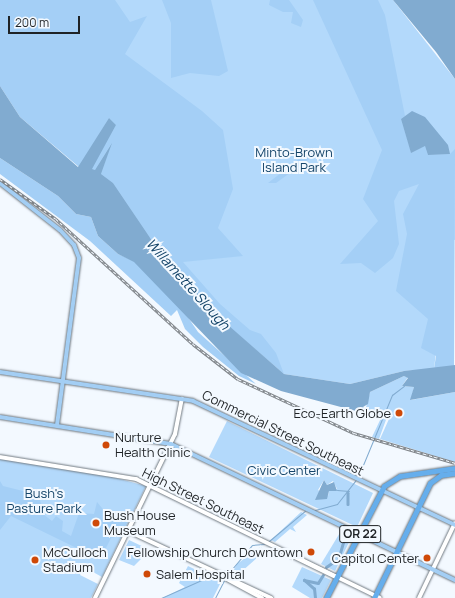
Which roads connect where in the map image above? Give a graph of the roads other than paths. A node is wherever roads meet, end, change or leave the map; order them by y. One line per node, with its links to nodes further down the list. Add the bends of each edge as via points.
1 (0, 183): 3 (main road, via 60,230 74,245 79,258)
2 (0, 372): 3 (main road, Commercial Street Southeast)
3 (63, 381): 4 (main road, Commercial Street Southeast); 6 (main road)
4 (182, 399): 7 (street); 12 (main road, Commercial Street Southeast, via 204,405 365,483)
5 (0, 417): 6 (main road)
6 (57, 425): 7 (main road)
7 (171, 444): 11 (street); 16 (main road)
8 (0, 457): 11 (street, High Street Southeast, via 129,477)
9 (455, 468): 12 (highway, via 403,476)
10 (455, 473): 13 (highway, OR 22, via 432,480)
11 (150, 487): 15 (street); 19 (street, High Street Southeast)
12 (383, 488): 13 (main road); 16 (highway, OR 22)
13 (417, 507): 14 (main road); 17 (highway, OR 22)
14 (455, 525): 18 (street)
15 (128, 531): 20 (street); 23 (street)
16 (360, 534): 17 (main road); 19 (highway, OR 22)
17 (396, 552): 18 (main road); 22 (highway, OR 22)
18 (433, 569): 21 (main road); 27 (street)
19 (336, 577): 22 (street, High Street Southeast); 26 (highway, OR 22)
20 (230, 580): 24 (street); 25 (street)
21 (455, 580)
22 (376, 597)
23 (94, 598)
24 (262, 598)
25 (271, 598)
26 (326, 598)
27 (420, 598)

